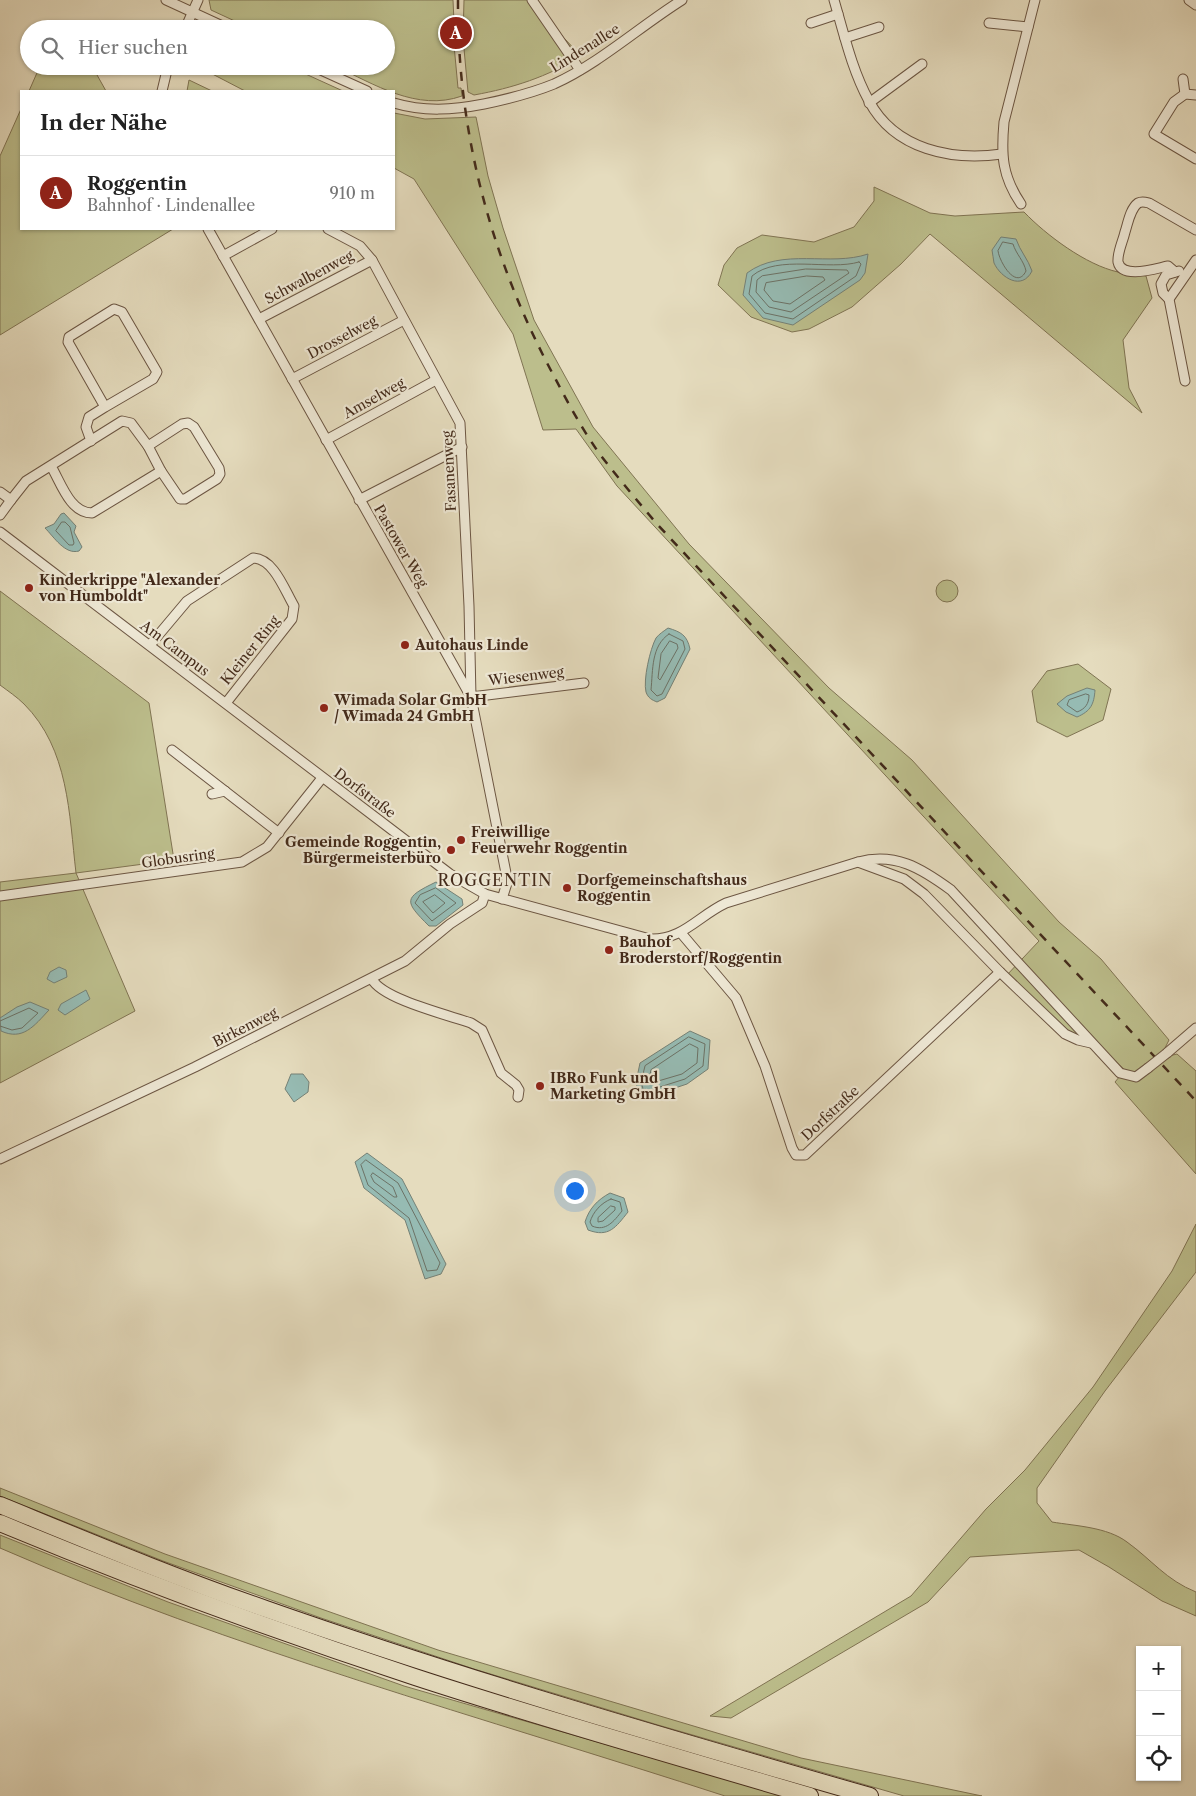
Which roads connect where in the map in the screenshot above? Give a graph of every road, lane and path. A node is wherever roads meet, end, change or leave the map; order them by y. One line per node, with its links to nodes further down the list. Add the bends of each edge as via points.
1 (166, 0): 9 (street)
2 (198, 0): 9 (street)
3 (532, 0): 19 (street)
4 (682, 0): 19 (street, Lindenallee)
5 (834, 0): 10 (street)
6 (1035, 0): 16 (street)
7 (1189, 0): 8 (street)
8 (1196, 4)
9 (192, 12): 11 (street); 12 (street)
10 (838, 14): 13 (street); 17 (street)
11 (189, 20)
12 (209, 20)
13 (811, 23)
14 (990, 23): 16 (street)
15 (879, 27): 17 (street)
16 (1028, 27): 29 (street, via 1004,122)
17 (845, 38): 28 (street)
18 (922, 64): 28 (street)
19 (580, 70): 27 (street, Lindenallee, via 531,93 465,108 427,110)
20 (166, 75): 23 (street)
21 (331, 75): 24 (street)
22 (1182, 79): 25 (street)
23 (162, 90)
24 (364, 90)
25 (1185, 94): 26 (street); 30 (street, via 1174,102 1154,134)
26 (1196, 96)
27 (395, 103)
28 (869, 103): 29 (street, via 883,122 931,151 969,158)
29 (1002, 154): 31 (street, via 1010,188)
30 (1196, 159)
31 (1021, 204)
32 (209, 230): 36 (street, Pastower Weg)
33 (268, 230): 36 (street)
34 (330, 230): 37 (street, Fasanenweg, via 360,246)
35 (1196, 230): 40 (street, via 1149,202 1143,201 1132,210 1119,254 1120,266 1124,270 1140,272 1168,266)
36 (223, 256): 42 (street, Pastower Weg)
37 (372, 260): 42 (street, Schwalbenweg); 43 (street, Fasanenweg)
38 (1196, 260): 39 (street)
39 (1189, 270): 40 (street); 41 (street)
40 (1175, 272): 41 (street, via 1166,275 1161,284 1163,293)
41 (1169, 298): 46 (street)
42 (259, 319): 44 (street, Pastower Weg)
43 (404, 320): 44 (street, Drosselweg); 45 (street, Fasanenweg)
44 (292, 379): 48 (street, Pastower Weg)
45 (436, 380): 48 (street, Amselweg); 51 (street, Fasanenweg, via 460,423)
46 (1185, 380)
47 (104, 407): 47 (street, via 68,342 69,337 114,309 122,312 157,372 154,379); 49 (street, via 89,417 86,427)
48 (326, 440): 56 (street, Pastower Weg)
49 (90, 441): 50 (street, via 122,421 131,423); 52 (street)
50 (148, 446): 53 (street); 53 (street, via 188,423 220,468 220,474 209,484 185,499 180,499)
51 (462, 447): 56 (street); 61 (street, Fasanenweg)
52 (50, 466): 53 (street, via 75,508 83,513 92,513); 55 (street, via 26,482)
53 (161, 471)
54 (0, 492): 55 (street)
55 (11, 500): 57 (street)
56 (359, 500): 61 (street, Pastower Weg)
57 (0, 515)
58 (0, 532): 59 (street, Am Campus)
59 (150, 645): 62 (street, Am Campus); 62 (street, Kleiner Ring, via 187,601 253,558 262,559 270,566 294,606 294,612 292,619)
60 (584, 683): 61 (street, Wiesenweg)
61 (471, 697): 72 (street, Pastower Weg, via 506,873 507,883)
62 (226, 703): 64 (street, Am Campus)
63 (172, 750): 66 (street)
64 (310, 768): 65 (street, Dorfstraße)
65 (322, 778): 68 (street, Globusring); 70 (street, Dorfstraße, via 450,874)
66 (225, 791): 67 (street); 68 (street)
67 (212, 794)
68 (279, 833): 71 (street, Globusring, via 255,856 235,863)
69 (858, 862): 73 (street, Dorfstraße, via 726,903); 74 (street, Dorfstraße, via 904,879 924,894); 77 (street, Dorfstraße, via 876,857 894,860 928,874 951,890)
70 (485, 894): 72 (street, Dorfstraße); 75 (street, Birkenweg, via 482,903 450,924 423,949)
71 (0, 896)
72 (502, 899): 73 (street, Dorfstraße, via 650,939 672,938)
73 (680, 933): 74 (street, Dorfstraße, via 736,998 792,1148 796,1155 801,1156)
74 (1000, 972): 77 (street, Dorfstraße, via 1065,1034)
75 (372, 979): 78 (street, via 388,993 482,1030 501,1074 519,1090); 79 (street, Birkenweg)
76 (1196, 1028): 77 (street, Dorfstraße, bridge, via 1136,1077 1120,1073)
77 (1090, 1043)
78 (518, 1097)
79 (0, 1159)
80 (0, 1505): 83 (highway, via 265,1609 393,1652)
81 (0, 1523): 82 (highway, via 110,1569 416,1678)
82 (810, 1796)
83 (870, 1796)

